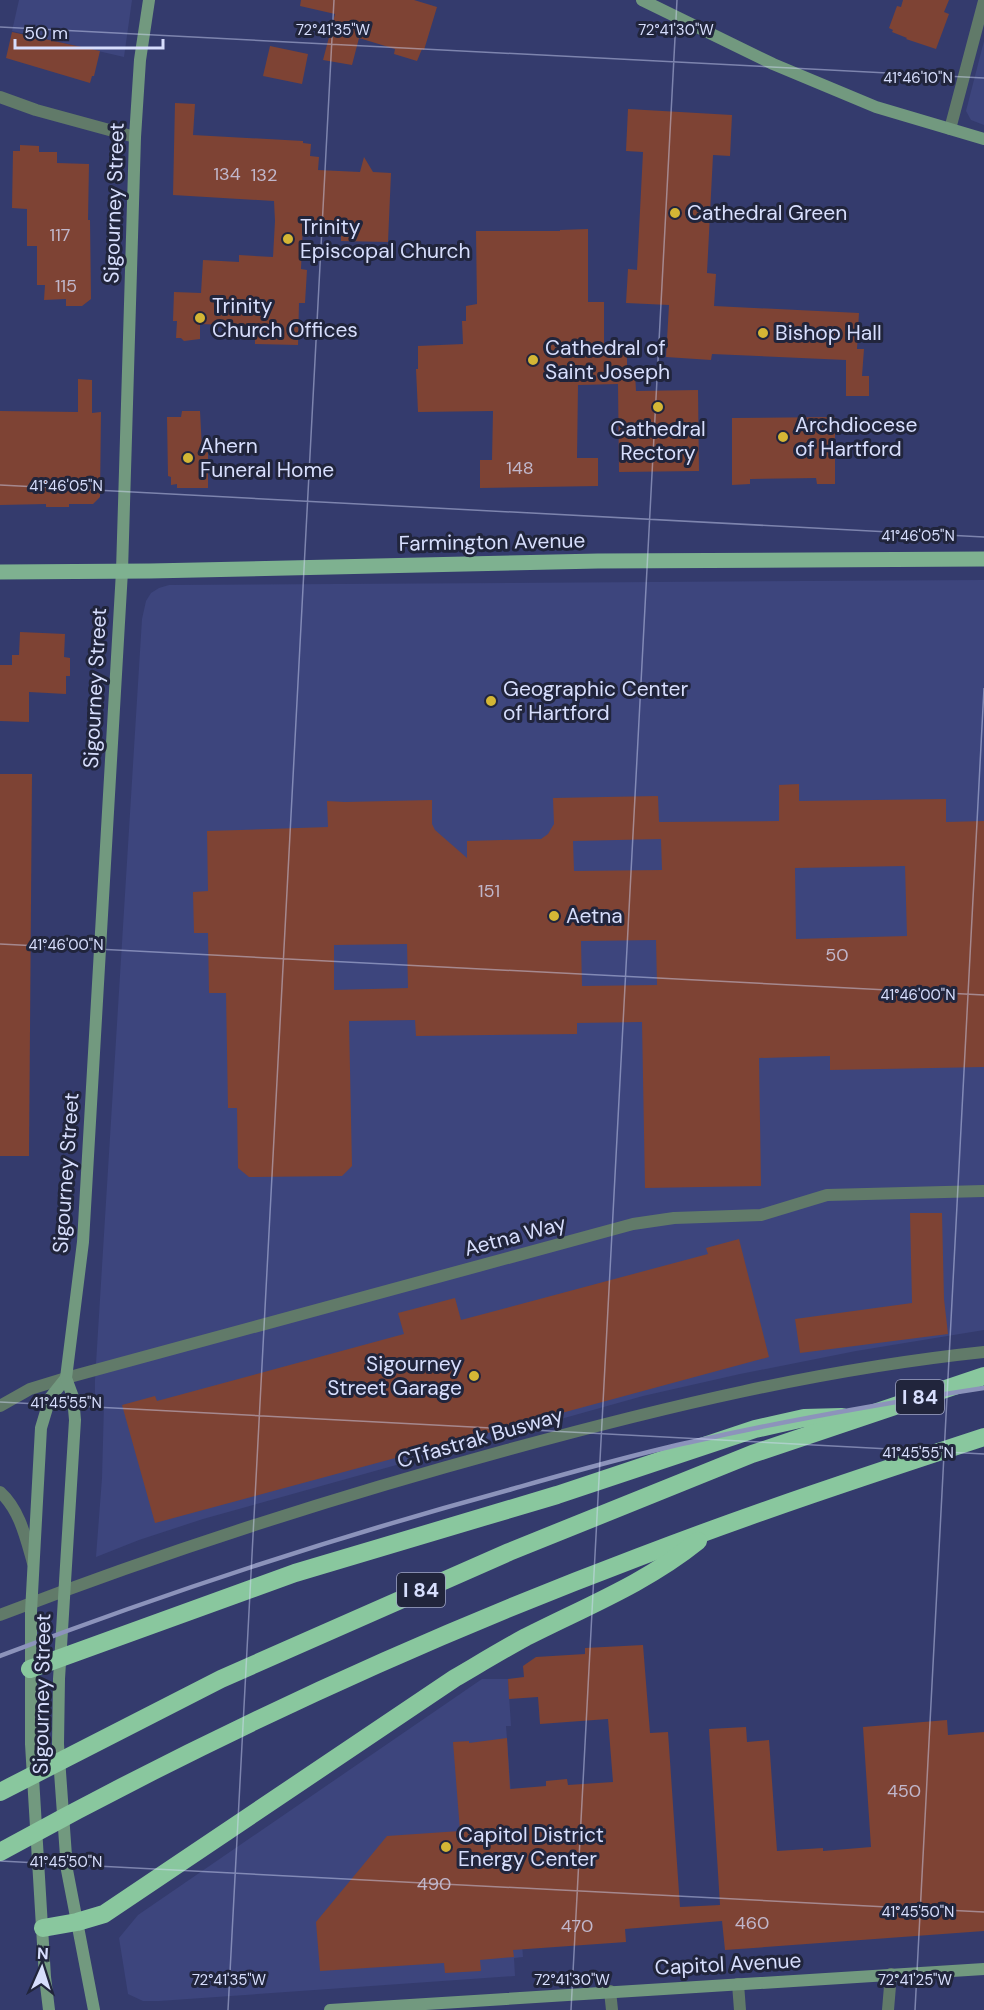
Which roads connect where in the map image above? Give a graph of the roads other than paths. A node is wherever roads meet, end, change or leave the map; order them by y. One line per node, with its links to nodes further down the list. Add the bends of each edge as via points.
1 (149, 0): 6 (main road, Sigourney Street)
2 (642, 0): 5 (main road, via 876,107)
3 (984, 1): 5 (street)
4 (0, 98): 6 (street)
5 (950, 129): 7 (main road)
6 (135, 137): 9 (main road, Sigourney Street)
7 (984, 139)
8 (984, 559): 9 (main road, Farmington Avenue, via 586,561)
9 (122, 571): 10 (main road, Farmington Avenue); 14 (main road, Sigourney Street, via 82,1242)
10 (0, 572)
11 (984, 1191): 14 (street, Aetna Way, via 827,1195 761,1215 674,1218 633,1224)
12 (984, 1352): 21 (street, CTfastrak Busway, via 881,1365 754,1388 579,1431 219,1536)
13 (984, 1376): 16 (highway, I 84)
14 (66, 1378): 15 (street, Aetna Way, via 30,1389); 20 (main road, Sigourney Street, via 50,1398 41,1428); 22 (main road, Sigourney Street, via 75,1410)
15 (0, 1406)
16 (856, 1418): 22 (highway, via 804,1418 754,1429 557,1495 295,1573); 24 (highway, I 84, via 672,1485 378,1608 221,1679)
17 (984, 1437): 19 (highway, I 84)
18 (0, 1492): 20 (street)
19 (710, 1530): 25 (highway, I 84, via 540,1596 275,1711); 26 (highway, via 642,1580 455,1678 104,1914)
20 (30, 1534): 23 (main road, Sigourney Street)
21 (0, 1615)
22 (60, 1657): 23 (highway); 26 (main road, Sigourney Street, via 60,1779)
23 (30, 1669): 27 (main road, Sigourney Street)
24 (0, 1792)
25 (0, 1852)
26 (77, 1922): 27 (highway); 34 (main road, Sigourney Street)
27 (43, 1928): 33 (main road, Sigourney Street)
28 (984, 1969): 29 (main road, Capitol Avenue)
29 (891, 1974): 30 (main road, Capitol Avenue); 38 (street)
30 (738, 1984): 31 (main road, Capitol Avenue); 37 (street)
31 (610, 1991): 32 (main road, Capitol Avenue); 36 (street)
32 (477, 2005): 35 (main road, Capitol Avenue)
33 (49, 2010)
34 (94, 2010)
35 (330, 2010)
36 (612, 2010)
37 (740, 2010)
38 (888, 2010)

